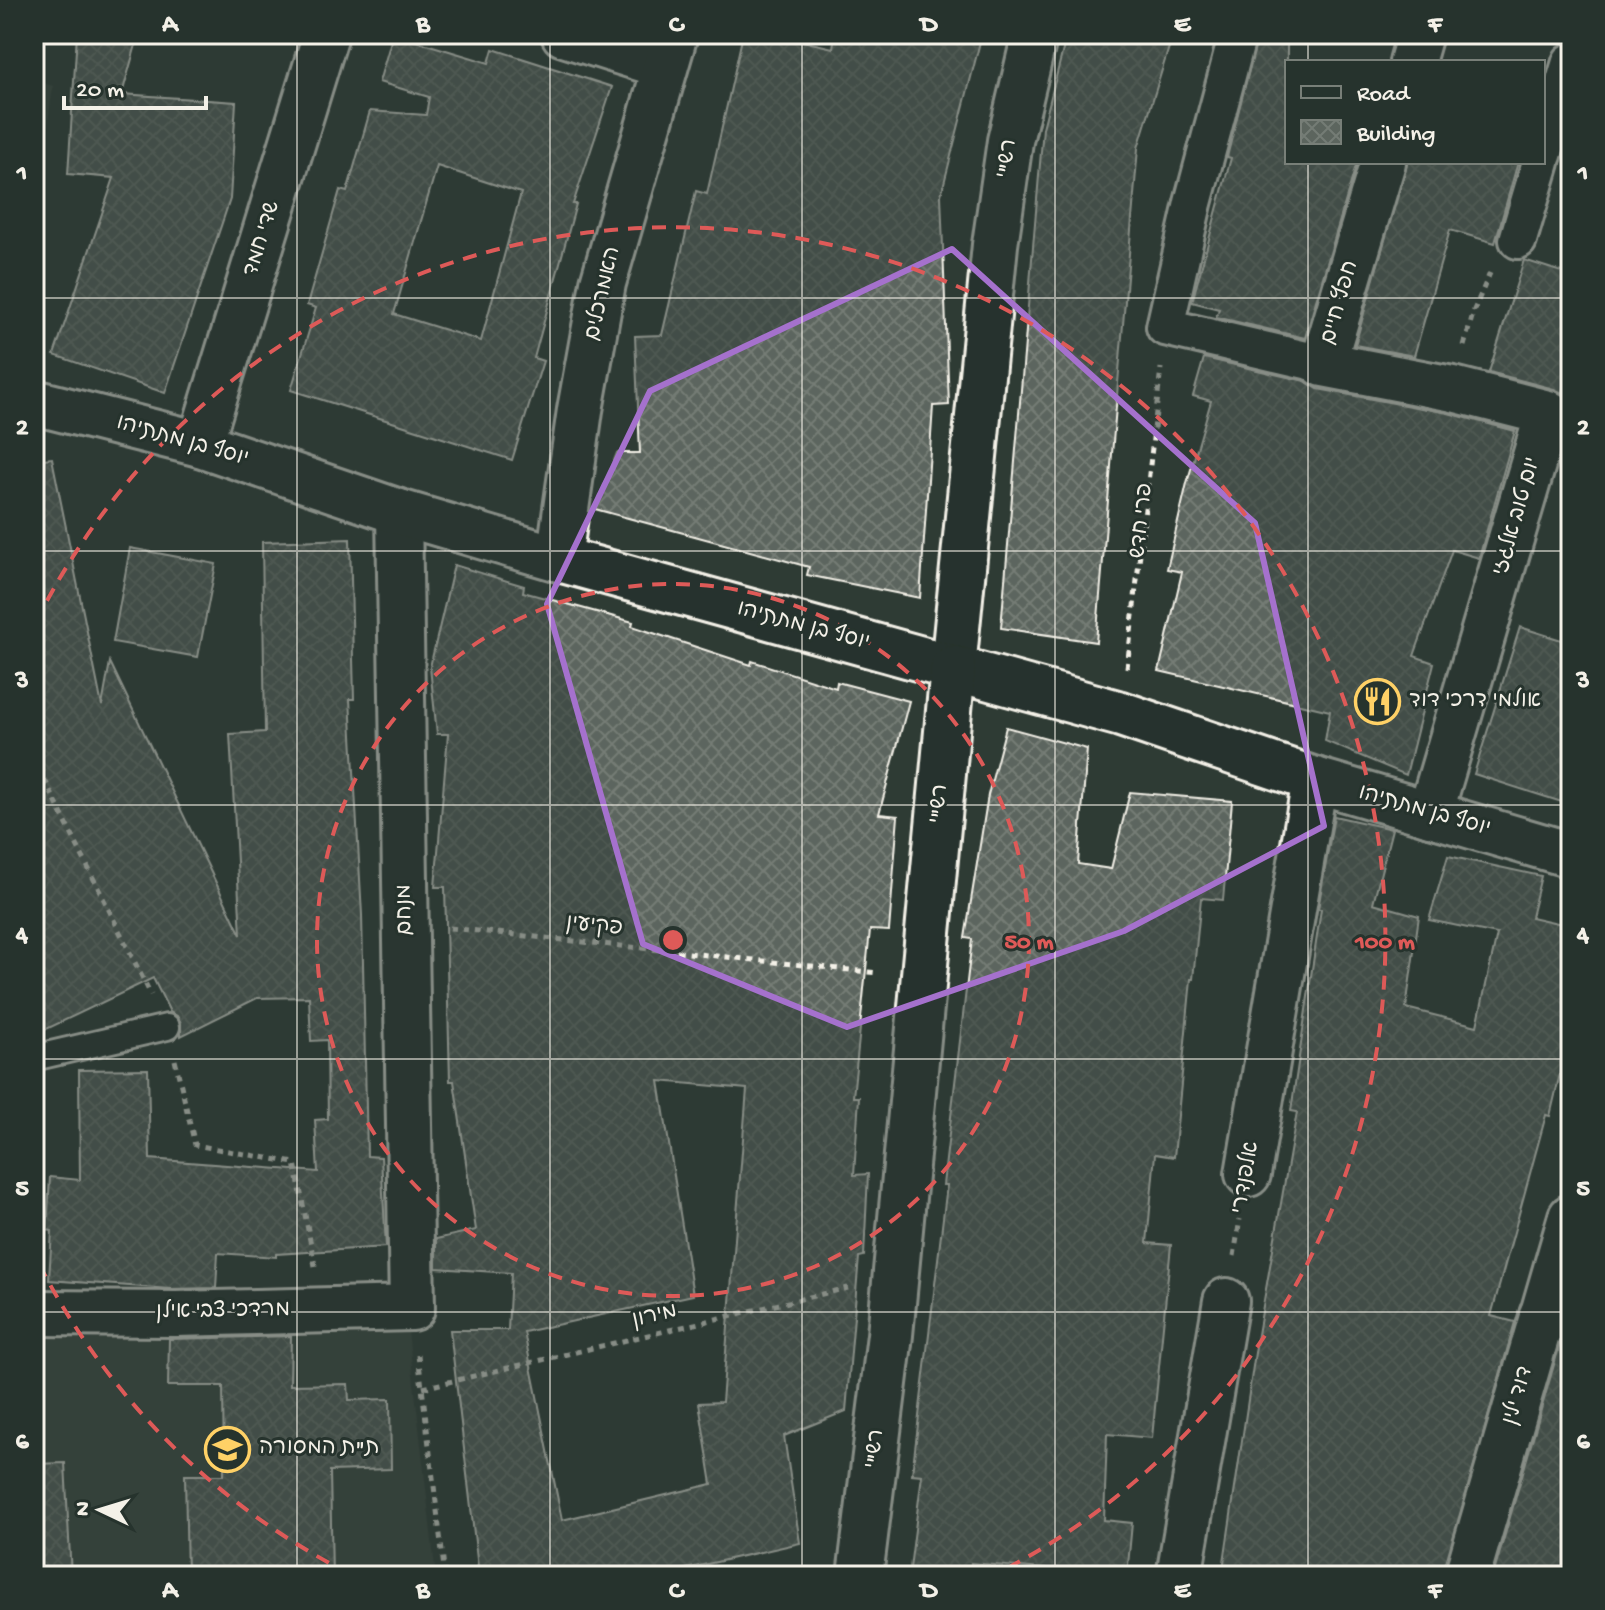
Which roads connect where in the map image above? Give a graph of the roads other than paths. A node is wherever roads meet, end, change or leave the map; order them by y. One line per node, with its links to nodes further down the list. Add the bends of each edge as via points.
1 (326, 34): 16 (street, שדי חמד)
2 (564, 34): 6 (street)
3 (1035, 34): 19 (street, רש"י, via 1010,141 995,245)
4 (1238, 34): 13 (street, via 1165,327)
5 (1420, 34): 7 (street)
6 (670, 50): 18 (street, האמרכלים, via 603,283)
7 (1413, 60)
8 (1571, 62): 9 (street)
9 (1545, 148)
10 (1382, 164): 13 (street, חפץ חיים)
11 (1540, 164): 12 (street)
12 (1518, 240)
13 (1323, 364): 14 (street, חפץ חיים)
14 (1453, 389): 21 (street, יום טוב אלגזי, via 1548,413)
15 (34, 402): 16 (street, יוסף בן מתתיהו)
16 (200, 444): 17 (street, יוסף בן מתתיהו)
17 (399, 512): 18 (street, יוסף בן מתתיהו); 28 (street, מנחם)
18 (559, 559): 19 (street, יוסף בן מתתיהו)
19 (953, 668): 20 (street, יוסף בן מתתיהו, via 1121,714); 31 (street, רש"י, via 895,1277)
20 (1315, 780): 21 (street, יוסף בן מתתיהו); 25 (street, אלפנדרי)
21 (1430, 814): 22 (street, יוסף בן מתתיהו)
22 (1571, 855)
23 (167, 1027): 24 (lane, via 42,1056)
24 (34, 1051)
25 (1248, 1174)
26 (1571, 1217): 30 (street, דוד ילין)
27 (1226, 1301): 32 (street)
28 (412, 1308): 29 (street, מרדכי צבי אילן)
29 (34, 1313)
30 (1557, 1317): 33 (street, דוד ילין)
31 (860, 1576)
32 (1179, 1576)
33 (1467, 1576)

